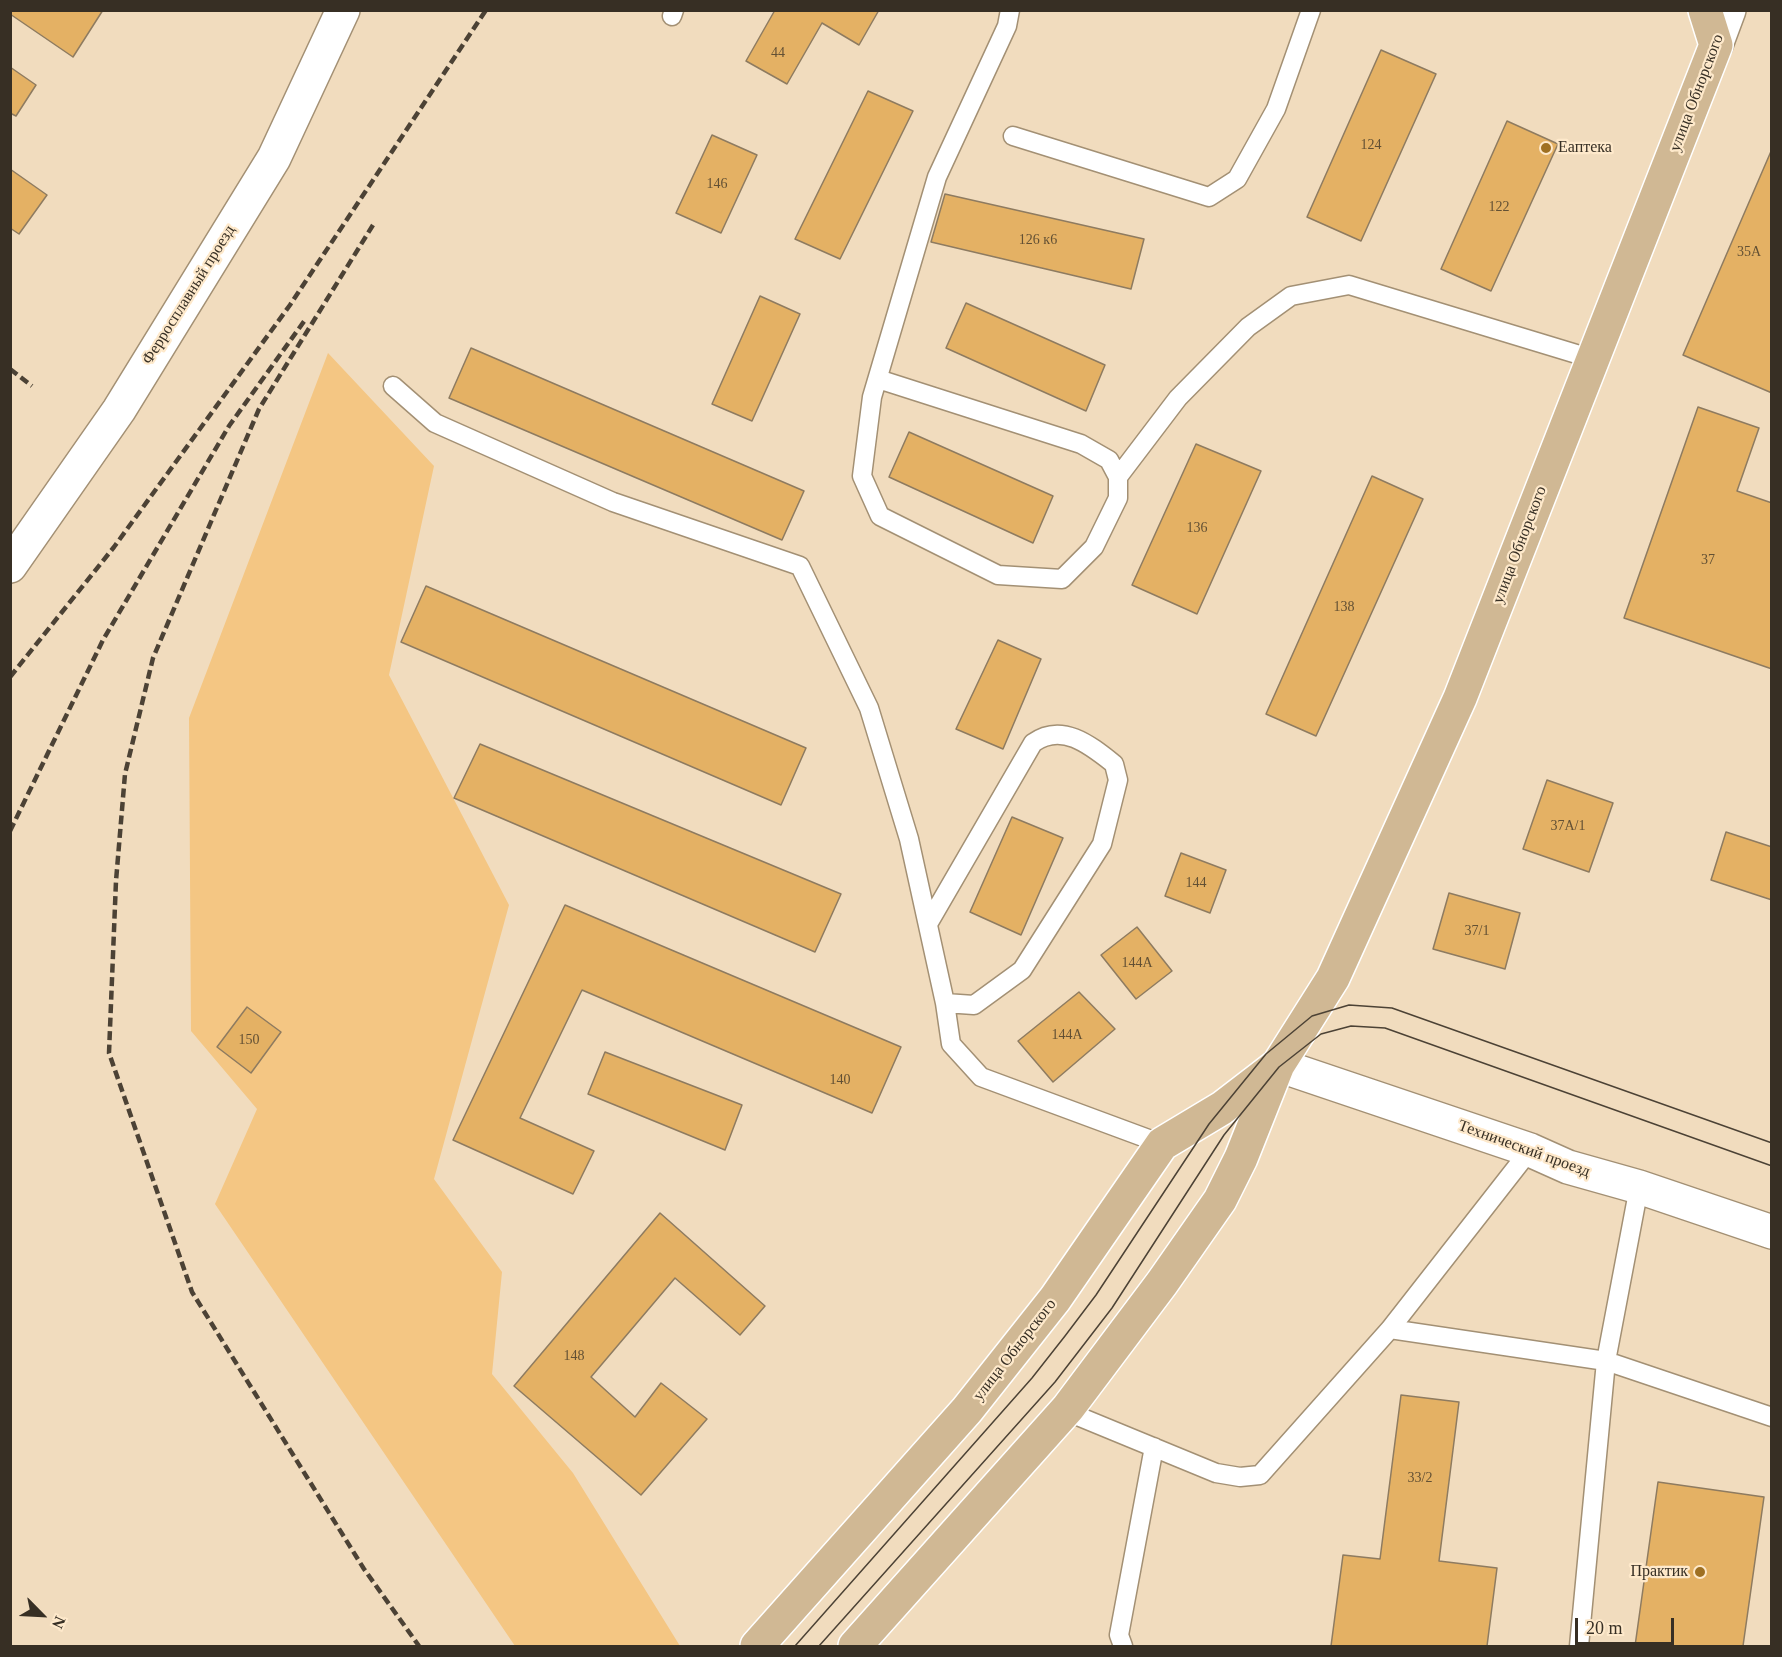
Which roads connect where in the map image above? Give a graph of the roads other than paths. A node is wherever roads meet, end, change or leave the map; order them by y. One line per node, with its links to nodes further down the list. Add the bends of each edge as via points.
1 (342, 10): 12 (street, Ферросплавный проезд, via 274,158 119,410)
2 (1010, 10): 9 (lane, via 1007,26 938,177)
3 (1311, 10): 7 (lane, via 1276,109 1237,179 1209,197)
4 (1705, 10): 6 (main road)
5 (1729, 10): 6 (street, улица Обнорского)
6 (1716, 45): 8 (main road, улица Обнорского)
7 (1013, 136)
8 (1593, 359): 11 (lane, via 1348,285 1292,296 1248,327 1178,398); 15 (main road, улица Обнорского, via 1460,698 1333,978)
9 (878, 379): 11 (lane, via 1081,444 1109,460); 11 (lane, via 862,476 880,516 998,575 1062,579 1094,547 1118,498)
10 (393, 386): 13 (lane, via 435,423 592,493 800,567 869,708 909,839)
11 (1118, 477)
12 (10, 566)
13 (928, 924): 14 (lane); 14 (lane, via 1033,743 1043,735 1063,733 1094,748 1114,764 1118,780 1102,844 1022,970 974,1005)
14 (945, 1003): 16 (lane, via 951,1044 981,1077)
15 (1278, 1065): 16 (main road, улица Обнорского, via 1222,1108); 17 (street, Технический проезд); 22 (main road, улица Обнорского, via 1220,1200)
16 (1162, 1144): 25 (main road, улица Обнорского, via 1055,1299 967,1410)
17 (1530, 1150): 18 (street, Технический проезд, via 1568,1167); 20 (lane)
18 (1639, 1187): 19 (street, Технический проезд); 21 (lane)
19 (1772, 1232)
20 (1390, 1329): 21 (lane); 24 (lane, via 1260,1475 1216,1473)
21 (1606, 1361): 23 (lane); 28 (lane)
22 (1074, 1413): 24 (lane); 26 (main road, улица Обнорского)
23 (1772, 1417)
24 (1154, 1447): 27 (lane, via 1119,1635)
25 (757, 1647)
26 (855, 1647)
27 (1123, 1647)
28 (1579, 1647)

